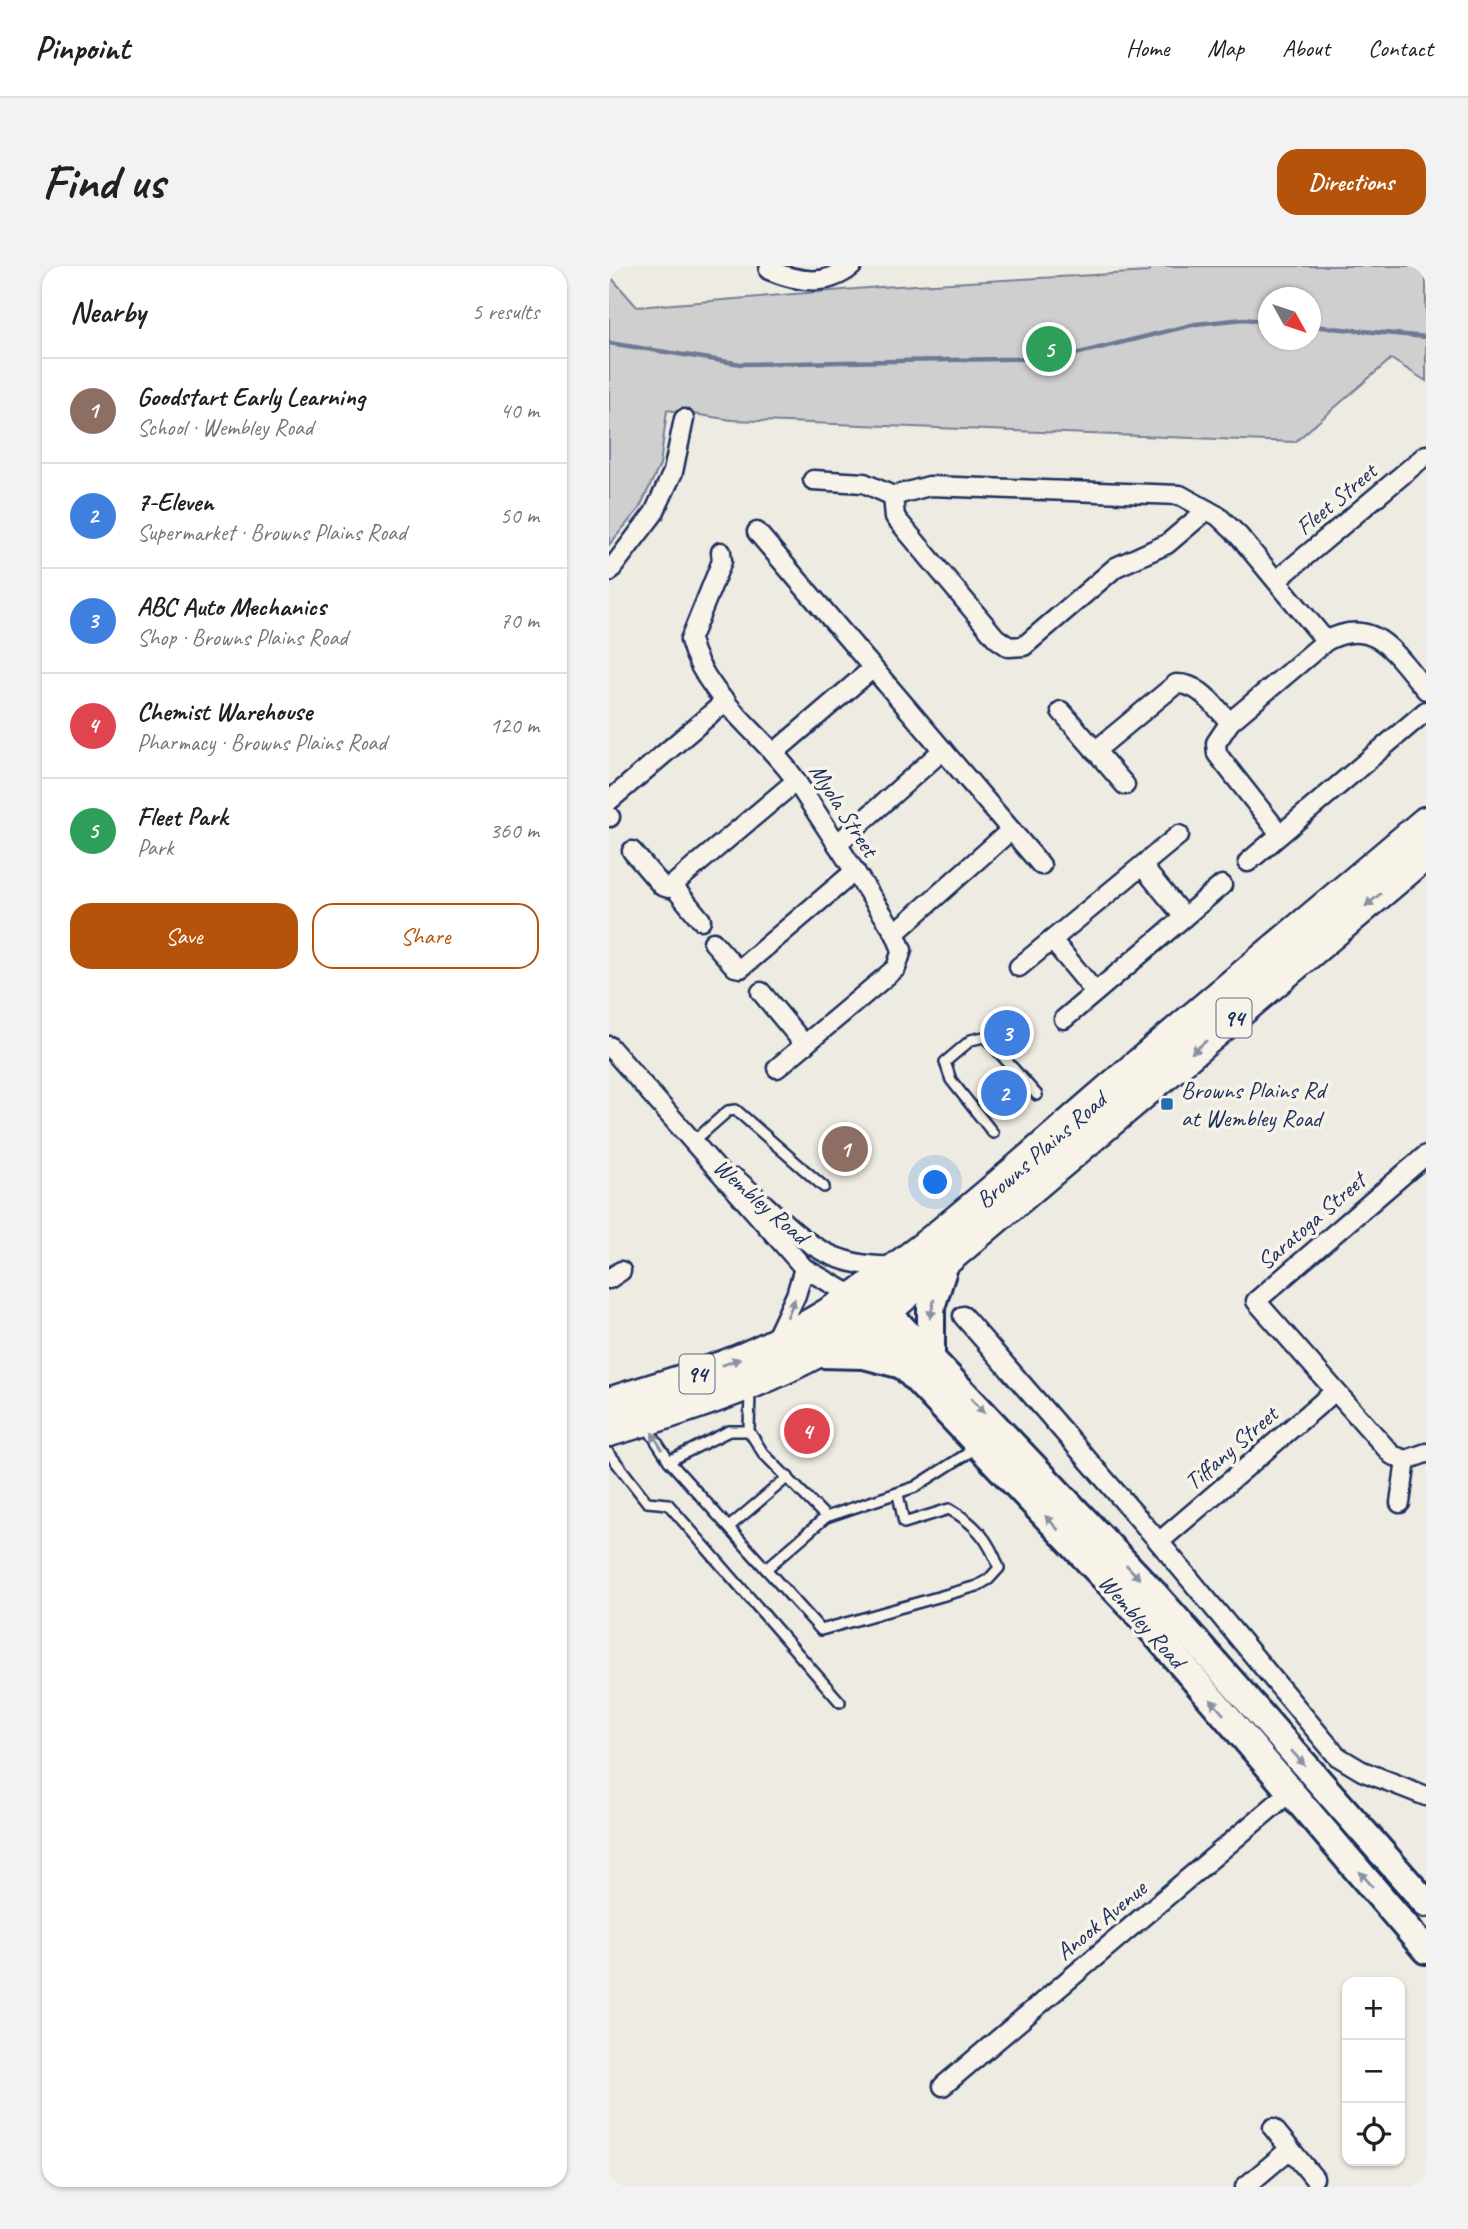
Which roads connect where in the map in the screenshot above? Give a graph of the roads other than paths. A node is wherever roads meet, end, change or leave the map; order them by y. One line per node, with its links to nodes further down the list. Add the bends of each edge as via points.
1 (852, 266): 2 (street, via 841,275 816,281 793,280)
2 (769, 270)
3 (684, 419): 10 (street, via 673,472 654,513)
4 (1426, 455): 11 (street, Fleet Street)
5 (813, 480): 6 (street, via 864,483)
6 (893, 496): 7 (street, via 929,486 1180,495); 7 (street, via 895,517 996,638 1009,647 1024,646 1117,568 1167,544)
7 (1207, 510): 11 (street, via 1239,536)
8 (757, 532): 13 (street)
9 (721, 552): 15 (street, Myola Street, via 722,561 690,640)
10 (609, 572)
11 (1277, 580): 12 (street)
12 (1327, 641): 14 (street, via 1357,631 1375,635); 18 (street)
13 (872, 668): 19 (street); 21 (street)
14 (1426, 691)
15 (726, 701): 21 (street, Myola Street); 24 (street)
16 (1061, 711): 20 (street)
17 (1426, 711): 26 (street)
18 (1230, 722): 20 (street, via 1198,689 1188,683 1176,684); 26 (street, via 1216,743 1217,754)
19 (943, 750): 25 (street); 28 (street)
20 (1095, 751): 23 (street)
21 (775, 752): 22 (street, Myola Street)
22 (796, 781): 28 (street, Myola Street); 36 (street)
23 (1125, 785)
24 (609, 800)
25 (1011, 831): 32 (street); 39 (street)
26 (1280, 834): 31 (street)
27 (1179, 835): 33 (street)
28 (837, 844): 34 (street, Myola Street)
29 (1422, 845): 54 (main road, Browns Plains Road / 94, one-way to 54); 56 (main road, Browns Plains Road / 94, via 1091,1105 974,1209)
30 (632, 851): 36 (street, via 662,886)
31 (1248, 862)
32 (1041, 865)
33 (1142, 866): 37 (street); 40 (street)
34 (855, 871): 39 (street, Myola Street); 42 (street, via 751,961)
35 (1222, 885): 37 (street)
36 (673, 886): 38 (street)
37 (1184, 917): 44 (street)
38 (701, 920)
39 (895, 933): 46 (street, Myola Street, via 902,950 896,968)
40 (1052, 940): 43 (street); 44 (street)
41 (713, 942): 42 (street)
42 (736, 967): 46 (street)
43 (1019, 967)
44 (1095, 992): 45 (street)
45 (1064, 1018)
46 (804, 1045): 48 (street, Myola Street)
47 (609, 1046): 51 (street, Wembley Road)
48 (777, 1068)
49 (1037, 1095): 50 (lane, via 988,1040 971,1040 946,1062 951,1080)
50 (993, 1133)
51 (700, 1146): 53 (lane, via 728,1111 736,1110); 56 (street, Wembley Road, via 825,1254 856,1265); 57 (street, Wembley Road)
52 (1426, 1155): 64 (street, Saratoga Street, via 1256,1301)
53 (824, 1187)
54 (989, 1224): 55 (main road, Browns Plains Road / 94); 58 (main road, via 966,1234)
55 (945, 1263): 58 (main road, Browns Plains Road / 94); 62 (main road, one-way to 62)
56 (898, 1266): 58 (main road, Browns Plains Road / 94)
57 (804, 1268): 58 (street, Wembley Road); 60 (street, one-way to 57)
58 (869, 1311): 60 (main road, Browns Plains Road / 94); 61 (main road, Browns Plains Road / 94); 62 (main road, Wembley Road)
59 (963, 1316): 79 (street)
60 (773, 1345): 65 (main road, Browns Plains Road / 94, one-way to 60)
61 (819, 1354): 62 (main road, via 864,1354); 63 (main road, Browns Plains Road / 94)
62 (919, 1362): 69 (main road, Wembley Road); 84 (main road, Wembley Road, one-way to 84, via 1156,1596)
63 (750, 1385): 66 (main road, Browns Plains Road / 94); 68 (lane)
64 (1334, 1392): 72 (street, via 1392,1455); 79 (street, Tiffany Street)
65 (609, 1403)
66 (643, 1421): 67 (main road, Browns Plains Road / 94); 73 (lane, one-way to 66)
67 (609, 1431)
68 (750, 1431): 73 (lane, via 729,1432); 74 (lane, via 763,1453)
69 (980, 1445): 75 (lane, via 928,1481); 82 (main road, Wembley Road, one-way to 69, via 1136,1611)
70 (609, 1453): 81 (lane, via 647,1502 668,1504)
71 (1426, 1453): 72 (street)
72 (1406, 1460): 76 (street)
73 (669, 1461): 78 (lane)
74 (788, 1477): 77 (lane); 78 (lane)
75 (898, 1494): 77 (lane); 80 (lane, via 904,1523 949,1509 966,1518 990,1544 999,1567 977,1586 821,1630)
76 (1400, 1503)
77 (826, 1517): 80 (lane)
78 (729, 1527): 80 (lane)
79 (1159, 1542): 83 (street, via 1338,1756 1362,1771)
80 (766, 1569)
81 (840, 1702)
82 (1290, 1792): 85 (main road, Wembley Road, one-way to 82); 87 (street, Anook Avenue)
83 (1426, 1796)
84 (1425, 1899): 85 (street)
85 (1399, 1918): 86 (main road, Wembley Road)
86 (1426, 1950)
87 (943, 2086)
88 (1273, 2128): 89 (street)
89 (1290, 2149): 90 (street); 91 (street)
90 (1314, 2178)
91 (1245, 2187)

